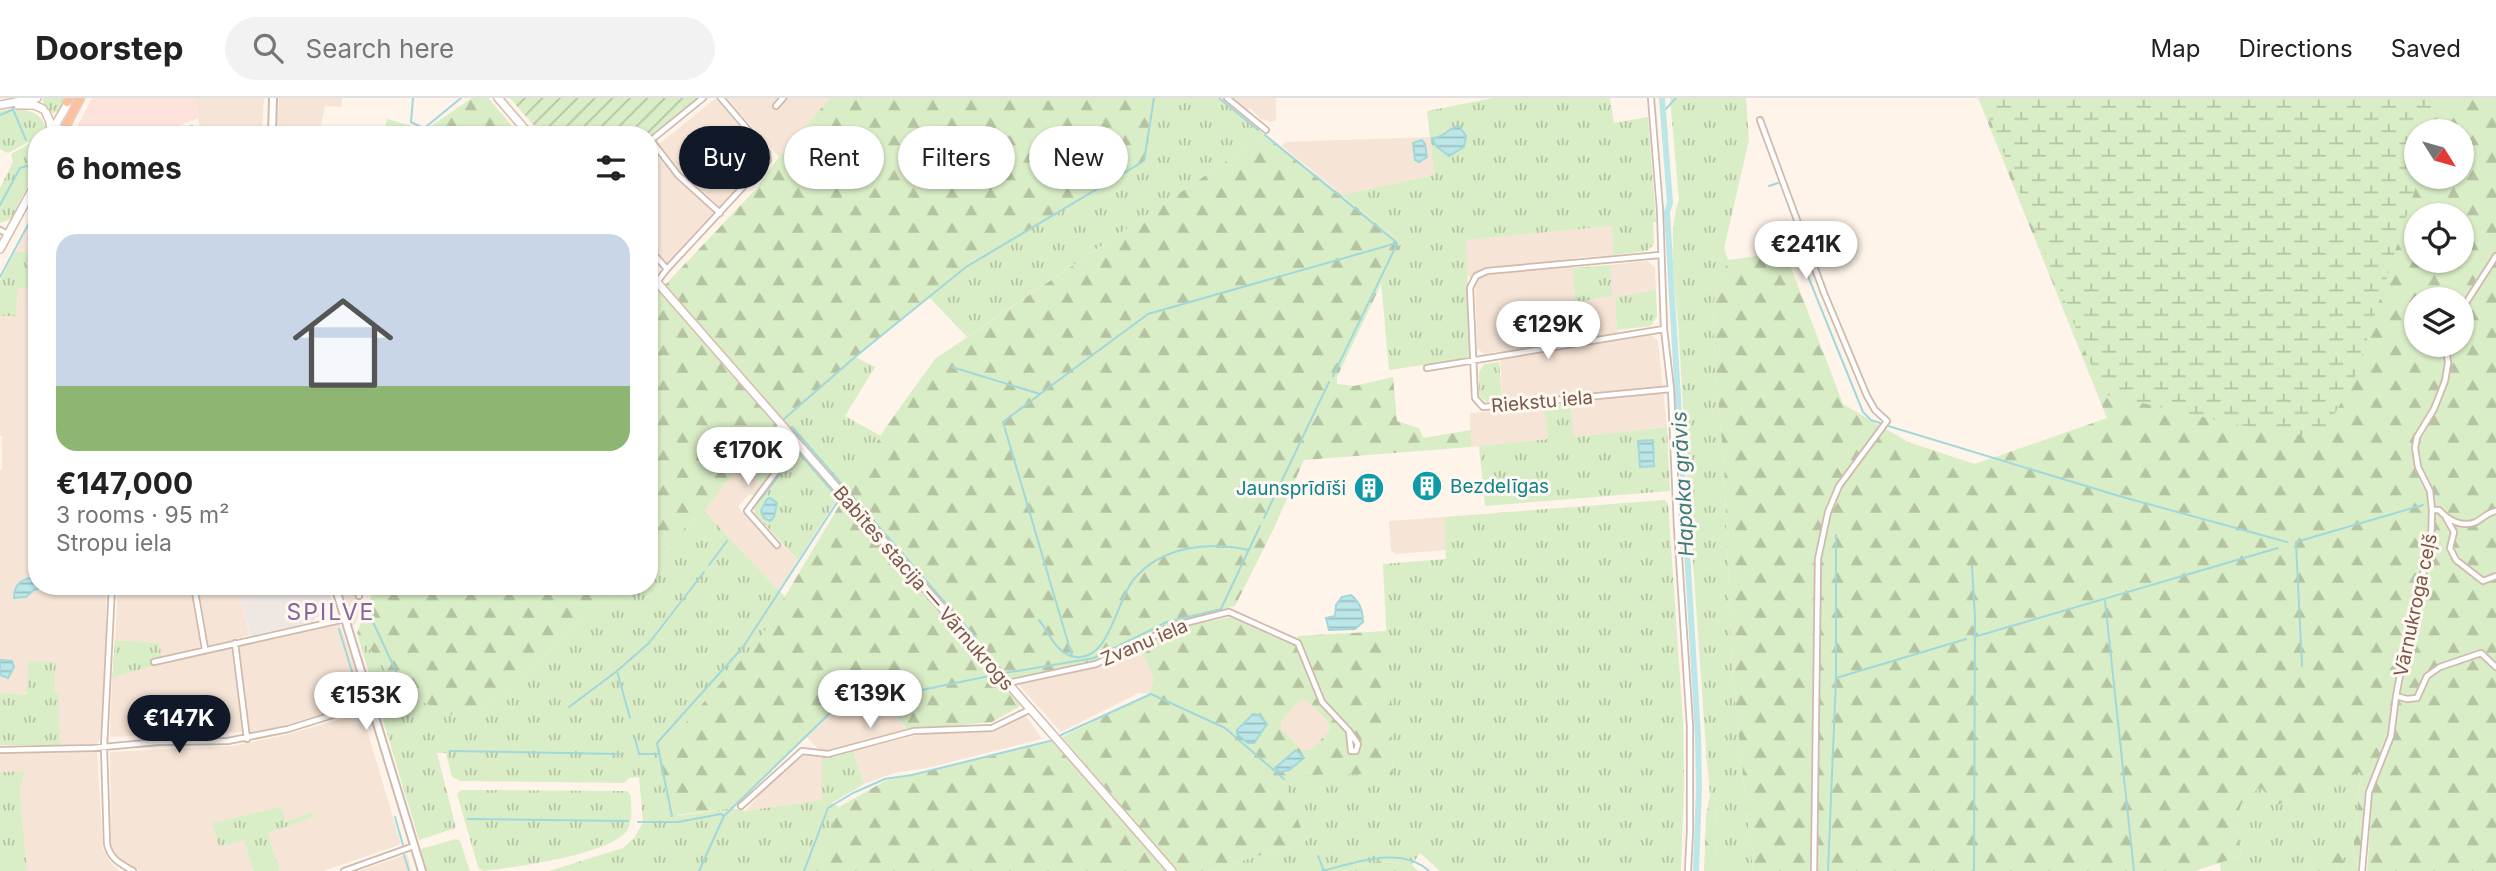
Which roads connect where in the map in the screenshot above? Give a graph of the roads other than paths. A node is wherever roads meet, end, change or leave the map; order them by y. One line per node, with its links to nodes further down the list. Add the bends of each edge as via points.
1 (18, 98): 12 (main road)
2 (39, 98): 12 (main road); 14 (main road)
3 (80, 98): 19 (highway)
4 (273, 98): 20 (street)
5 (498, 98): 21 (main road)
6 (703, 98): 23 (street)
7 (721, 98): 26 (street, via 769,156)
8 (783, 98): 13 (street)
9 (1227, 98): 22 (street)
10 (1651, 98): 30 (street)
11 (67, 99): 15 (main road)
12 (4, 104): 14 (main road, via 34,105)
13 (776, 106)
14 (45, 111): 15 (main road); 17 (main road)
15 (61, 113): 18 (main road)
16 (1760, 120): 71 (street, via 1824,293 1875,410 1887,421 1839,486 1818,559)
17 (52, 126)
18 (57, 126)
19 (62, 126)
20 (272, 126)
21 (522, 126)
22 (1266, 130)
23 (658, 134)
24 (658, 150): 26 (street)
25 (28, 197): 28 (main road)
26 (720, 213): 33 (street)
27 (0, 230): 28 (street)
28 (8, 234): 29 (main road)
29 (0, 249)
30 (1660, 255): 37 (street); 39 (street, Riekstu iela, via 1487,271 1476,276 1470,288)
31 (2496, 256): 36 (street)
32 (658, 259): 33 (street)
33 (667, 269): 34 (street)
34 (658, 281)
35 (658, 283): 42 (main road, Babītes stacija — Vārnukrogs)
36 (2474, 290)
37 (1664, 329): 39 (street); 41 (street)
38 (2447, 357): 43 (street, Vārnukroga ceļš, via 2440,398 2415,448)
39 (1475, 361): 40 (street); 41 (street, Riekstu iela, via 1475,398 1483,407)
40 (1427, 368)
41 (1671, 389): 70 (street, via 1690,726)
42 (781, 424): 46 (street, via 775,438 784,461 747,511); 56 (main road, Babītes stacija — Vārnukrogs)
43 (2432, 510): 45 (street); 57 (street, Vārnukroga ceļš, via 2431,546 2412,612)
44 (2496, 511): 45 (street, via 2474,523)
45 (2446, 518): 47 (street, via 2455,532 2450,548 2456,560 2483,581)
46 (777, 545)
47 (2496, 576)
48 (112, 595): 62 (street)
49 (196, 595): 53 (street)
50 (338, 595): 51 (street)
51 (345, 619): 52 (street); 58 (street)
52 (234, 643): 53 (street); 61 (street)
53 (205, 649): 54 (street)
54 (154, 662)
55 (2496, 667): 57 (street, via 2481,653 2427,676 2417,698)
56 (1007, 683): 59 (main road, Babītes stacija — Vārnukrogs); 60 (street, Zvanu iela, via 1096,664 1177,625 1229,611 1298,643 1322,702)
57 (2396, 696): 72 (street, Vārnukroga ceļš, via 2387,749 2369,792)
58 (371, 703): 61 (street); 65 (street)
59 (1031, 708): 64 (street, via 992,728 915,731 828,754 802,751); 69 (main road, Babītes stacija — Vārnukrogs)
60 (1349, 730)
61 (247, 738): 62 (street)
62 (104, 747): 63 (street); 66 (street, via 108,850)
63 (0, 750)
64 (741, 806)
65 (414, 846): 67 (street); 68 (street)
66 (133, 871)
67 (344, 871)
68 (422, 871)
69 (1172, 871)
70 (1688, 871)
71 (1814, 871)
72 (2362, 871)

